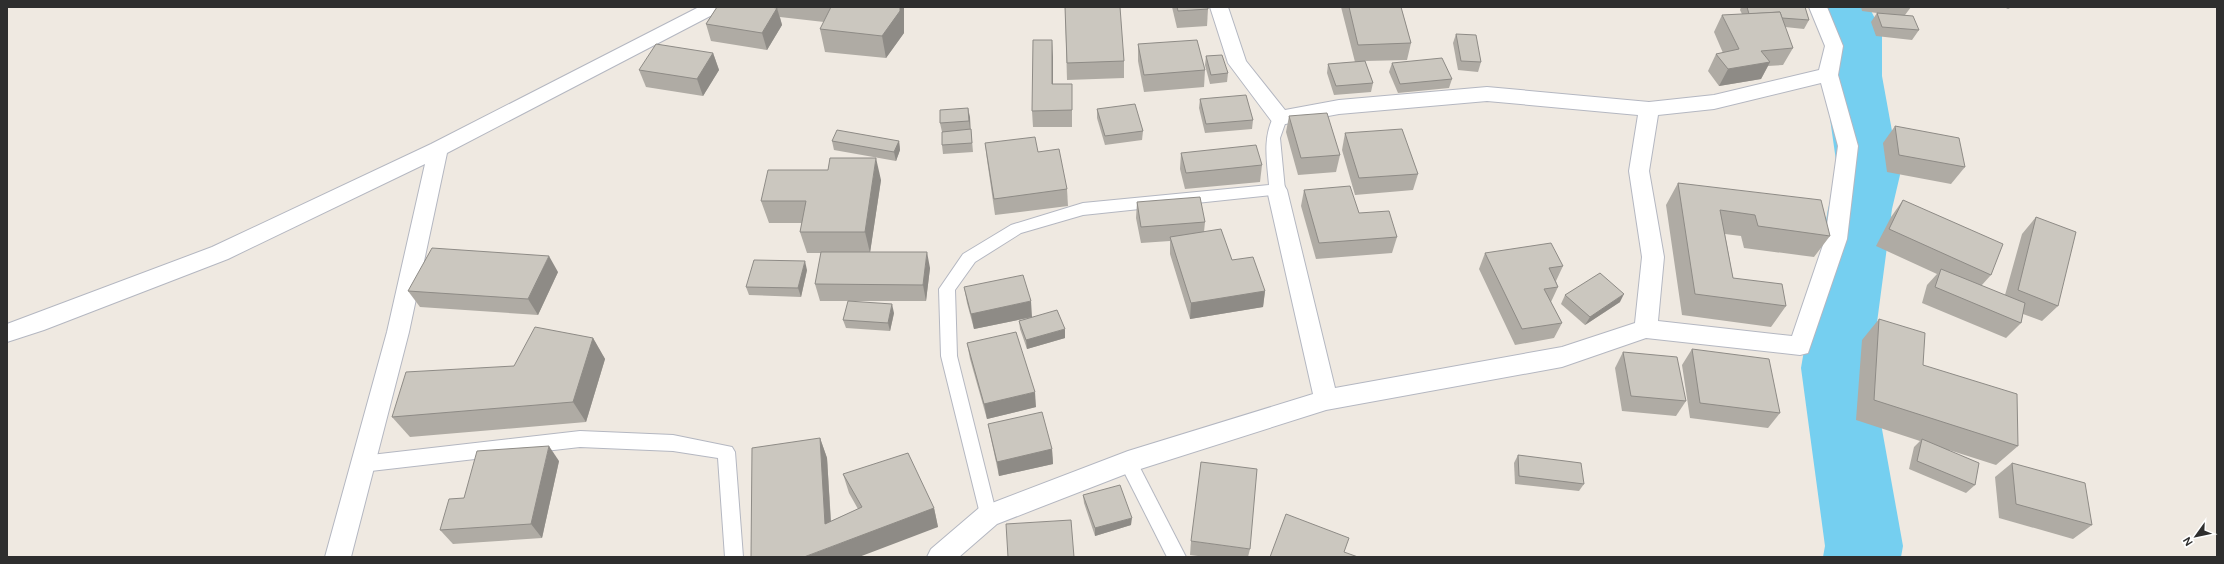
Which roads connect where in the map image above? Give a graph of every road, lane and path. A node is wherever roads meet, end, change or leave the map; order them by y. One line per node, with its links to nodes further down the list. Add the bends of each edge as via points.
1 (1219, 7): 6 (street, via 1237,63)
2 (1818, 7): 4 (street, via 1834,46)
3 (711, 8): 7 (street)
4 (1828, 75): 5 (street, via 1714,102); 9 (street, via 1848,146 1836,239 1800,346)
5 (1649, 109): 6 (street, via 1487,94 1339,107); 9 (street, via 1639,171 1653,257)
6 (1280, 118): 8 (lane, via 1273,138)
7 (438, 149): 10 (street, via 220,253 36,324); 13 (street, via 398,332)
8 (1277, 190): 11 (street); 14 (lane, via 1083,209 1016,229 969,258 947,289 949,356)
9 (1646, 329): 11 (street, via 1562,357)
10 (7, 332)
11 (1326, 400): 12 (street)
12 (1128, 462): 14 (street); 18 (lane)
13 (362, 464): 15 (street); 16 (lane, via 580,439 673,443 726,452)
14 (988, 516): 17 (street)
15 (338, 557)
16 (734, 557)
17 (940, 557)
18 (1176, 557)

